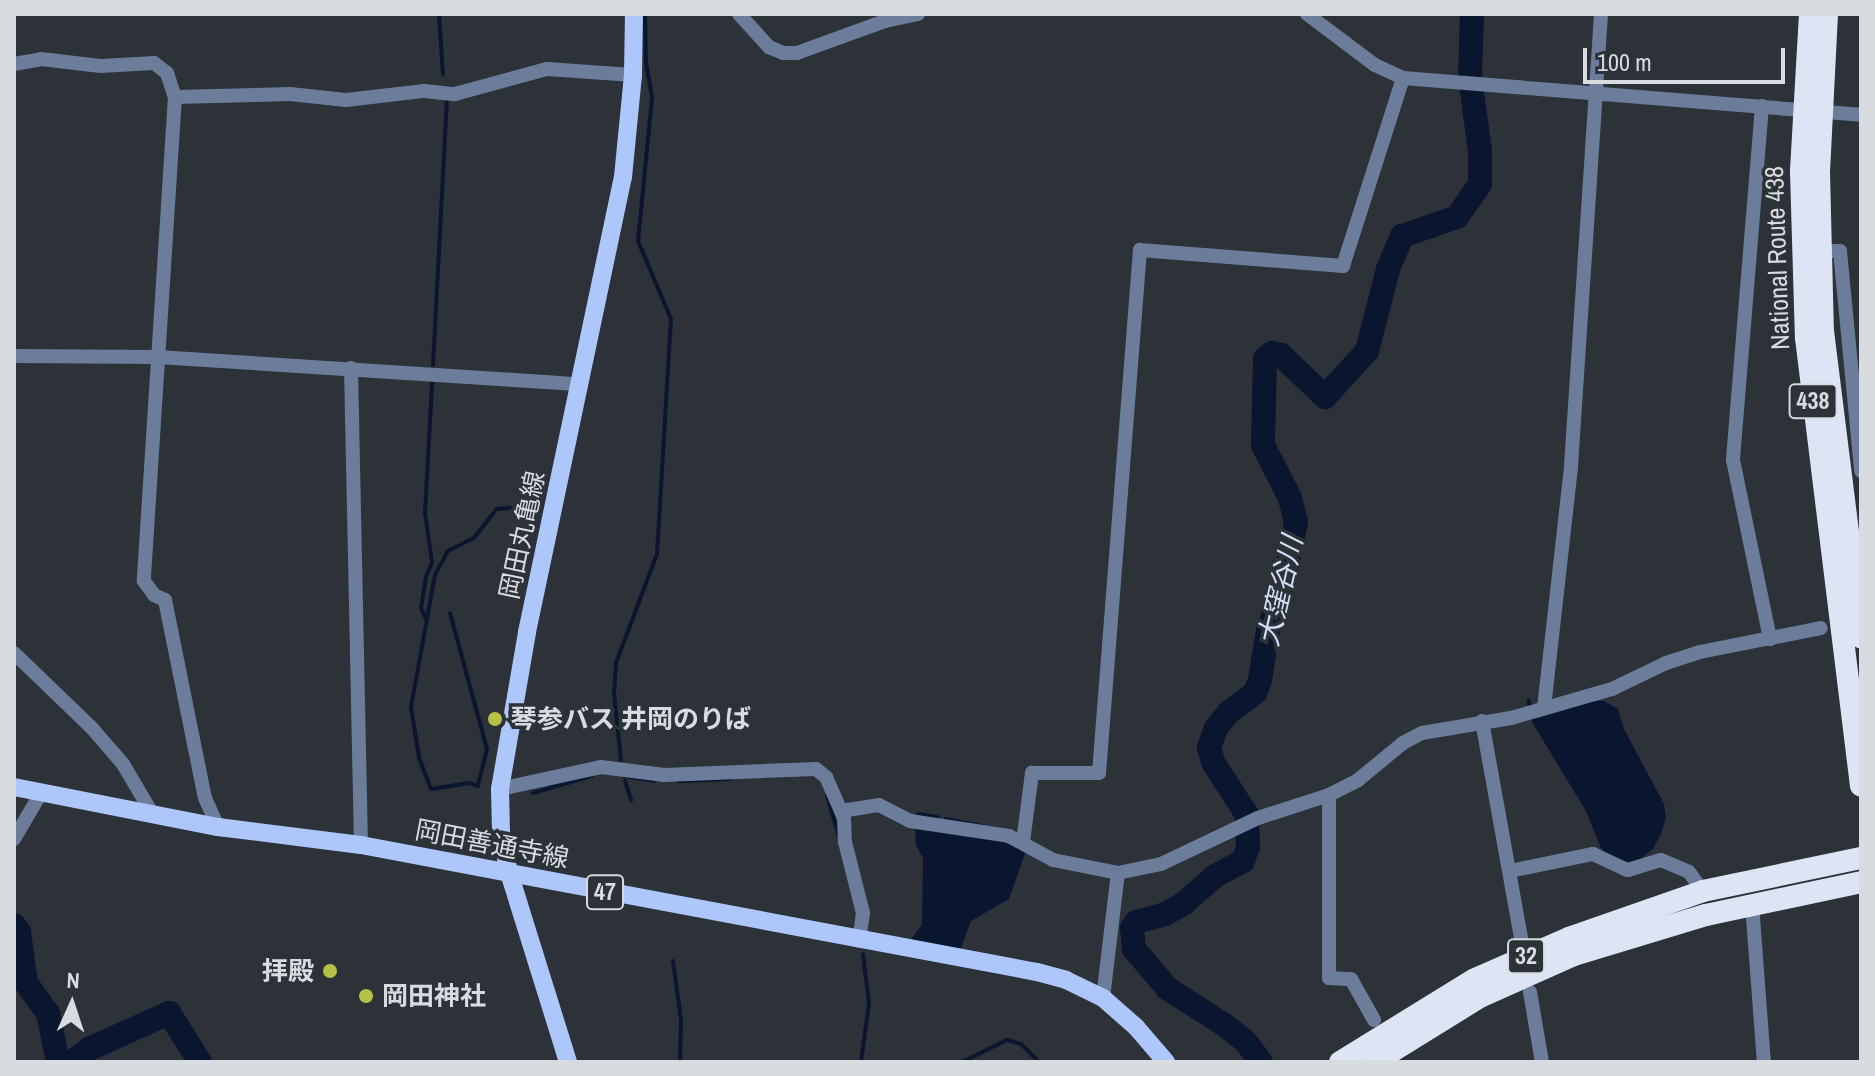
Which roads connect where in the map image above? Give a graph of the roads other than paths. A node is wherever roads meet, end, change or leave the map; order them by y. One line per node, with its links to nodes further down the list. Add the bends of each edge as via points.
1 (634, 14): 9 (main road, 岡田丸亀線)
2 (739, 14): 3 (street, via 769,47 783,53)
3 (918, 14)
4 (1307, 14): 10 (street, via 1375,65)
5 (1601, 14): 11 (street)
6 (1810, 14): 14 (highway, National Route 438 / 438)
7 (1827, 14): 14 (highway, National Route 438 / 438)
8 (14, 64): 12 (street, via 41,59 101,66 154,63 167,73)
9 (633, 75): 12 (street, via 562,68 455,94 424,91 346,100 290,94); 20 (main road, 岡田丸亀線, via 623,177)
10 (1403, 78): 11 (street); 37 (street, via 1343,266 1140,250 1099,773 1032,773)
11 (1595, 93): 13 (street); 26 (street, via 1571,466)
12 (175, 97): 18 (street)
13 (1762, 106): 14 (street); 24 (street, via 1733,460)
14 (1812, 110): 15 (street); 16 (highway, National Route 438 / 438); 28 (highway, National Route 438 / 438, via 1801,224 1806,338)
15 (1861, 115)
16 (1820, 251): 21 (street, via 1840,251); 23 (highway, National Route 438 / 438, via 1830,407)
17 (14, 356): 18 (street)
18 (158, 357): 19 (street); 35 (street, via 144,581 165,600 205,798)
19 (351, 368): 20 (street); 38 (street)
20 (581, 384): 30 (main road, 岡田丸亀線, via 527,632)
21 (1861, 471)
22 (1821, 628): 24 (street)
23 (1861, 638)
24 (1770, 639): 26 (street, via 1700,652 1612,689)
25 (14, 653): 34 (street, via 115,755)
26 (1536, 711): 27 (street)
27 (1482, 721): 32 (street, via 1422,733); 40 (street)
28 (1861, 786)
29 (14, 787): 31 (main road, 岡田善通寺線 / 47)
30 (500, 789): 33 (street, via 601,767 664,775 816,769 826,777); 41 (main road, 岡田丸亀線)
31 (41, 793): 34 (main road, 岡田善通寺線 / 47); 36 (street)
32 (1329, 795): 42 (street, via 1258,818 1161,864); 50 (street, via 1329,978 1351,979)
33 (843, 814): 37 (street, via 879,805 910,821); 47 (street, via 863,913)
34 (153, 815): 35 (main road, 岡田善通寺線 / 47)
35 (218, 827): 38 (main road, 岡田善通寺線 / 47)
36 (14, 839)
37 (1023, 842): 42 (street, via 1053,860)
38 (361, 845): 41 (main road, 岡田善通寺線 / 47)
39 (1861, 858): 44 (highway, 32)
40 (1510, 871): 44 (street, via 1593,854 1628,870 1661,860 1689,872); 46 (street)
41 (509, 873): 47 (main road, 岡田善通寺線 / 47); 51 (main road, 岡田丸亀線)
42 (1118, 873): 49 (street)
43 (1861, 882): 45 (highway, 32)
44 (1703, 891): 53 (highway, 32, via 1598,926 1475,979)
45 (1752, 904): 54 (highway, 32, via 1645,931 1540,969 1480,997); 56 (street)
46 (1521, 938)
47 (859, 941): 49 (main road, 岡田善通寺線 / 47, via 1037,972)
48 (1530, 992): 55 (street)
49 (1103, 998): 52 (main road, 岡田善通寺線 / 47)
50 (1374, 1020)
51 (567, 1062)
52 (1166, 1062)
53 (1340, 1062)
54 (1375, 1062)
55 (1542, 1062)
56 (1764, 1062)

